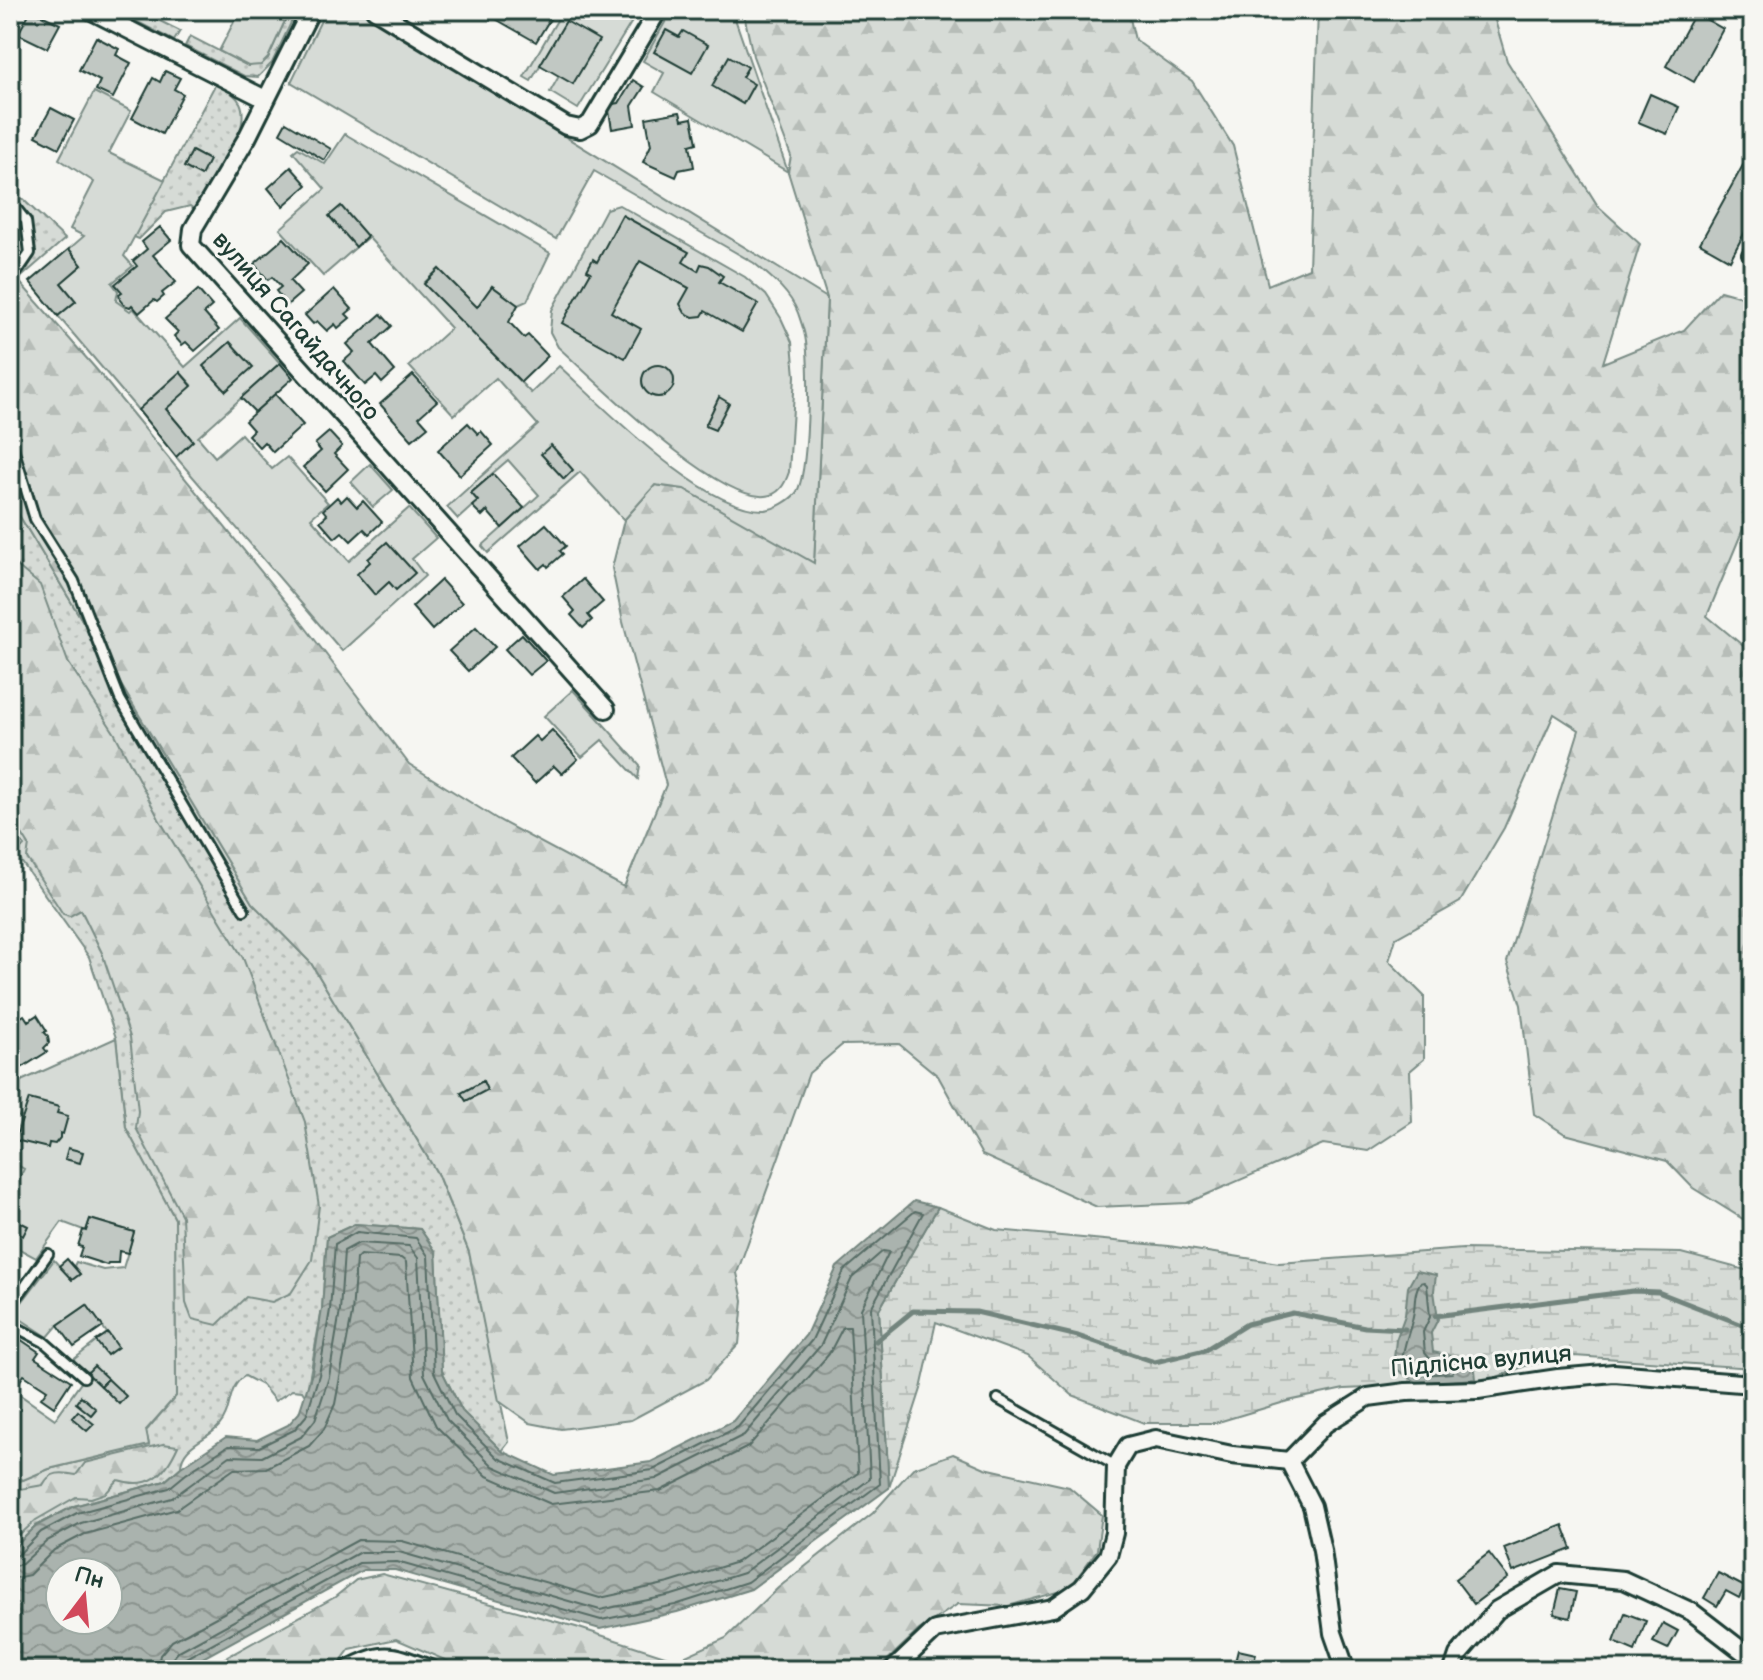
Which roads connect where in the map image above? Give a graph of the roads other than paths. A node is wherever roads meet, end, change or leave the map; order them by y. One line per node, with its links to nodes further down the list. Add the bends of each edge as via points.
1 (90, 10): 5 (street)
2 (311, 10): 5 (street)
3 (375, 10): 4 (street, via 566,126 580,129 590,124)
4 (654, 17)
5 (265, 99): 11 (street, вулиця Сагайдачного, via 193,229 191,245)
6 (10, 201): 9 (lane, via 26,221 30,253)
7 (1753, 244): 8 (lane)
8 (1747, 254)
9 (10, 289)
10 (10, 438): 12 (lane, via 35,519 74,581 120,699)
11 (606, 709)
12 (244, 910)
13 (48, 1254): 14 (lane)
14 (10, 1307)
15 (10, 1324): 16 (lane, via 44,1342)
16 (84, 1377)
17 (1753, 1384): 19 (street, Підлісна вулиця, via 1614,1373 1368,1397 1325,1424)
18 (998, 1399): 20 (lane)
19 (1289, 1461): 20 (street, via 1156,1439 1128,1446); 25 (street, via 1312,1506 1333,1633)
20 (1116, 1466): 24 (street, via 1108,1556 1082,1588 1053,1608 935,1630)
21 (1753, 1659): 26 (street, via 1692,1612 1623,1580 1559,1574 1497,1610 1458,1655)
22 (347, 1670): 23 (street, via 373,1656 398,1657)
23 (432, 1670)
24 (893, 1670)
25 (1346, 1670)
26 (1453, 1670)

